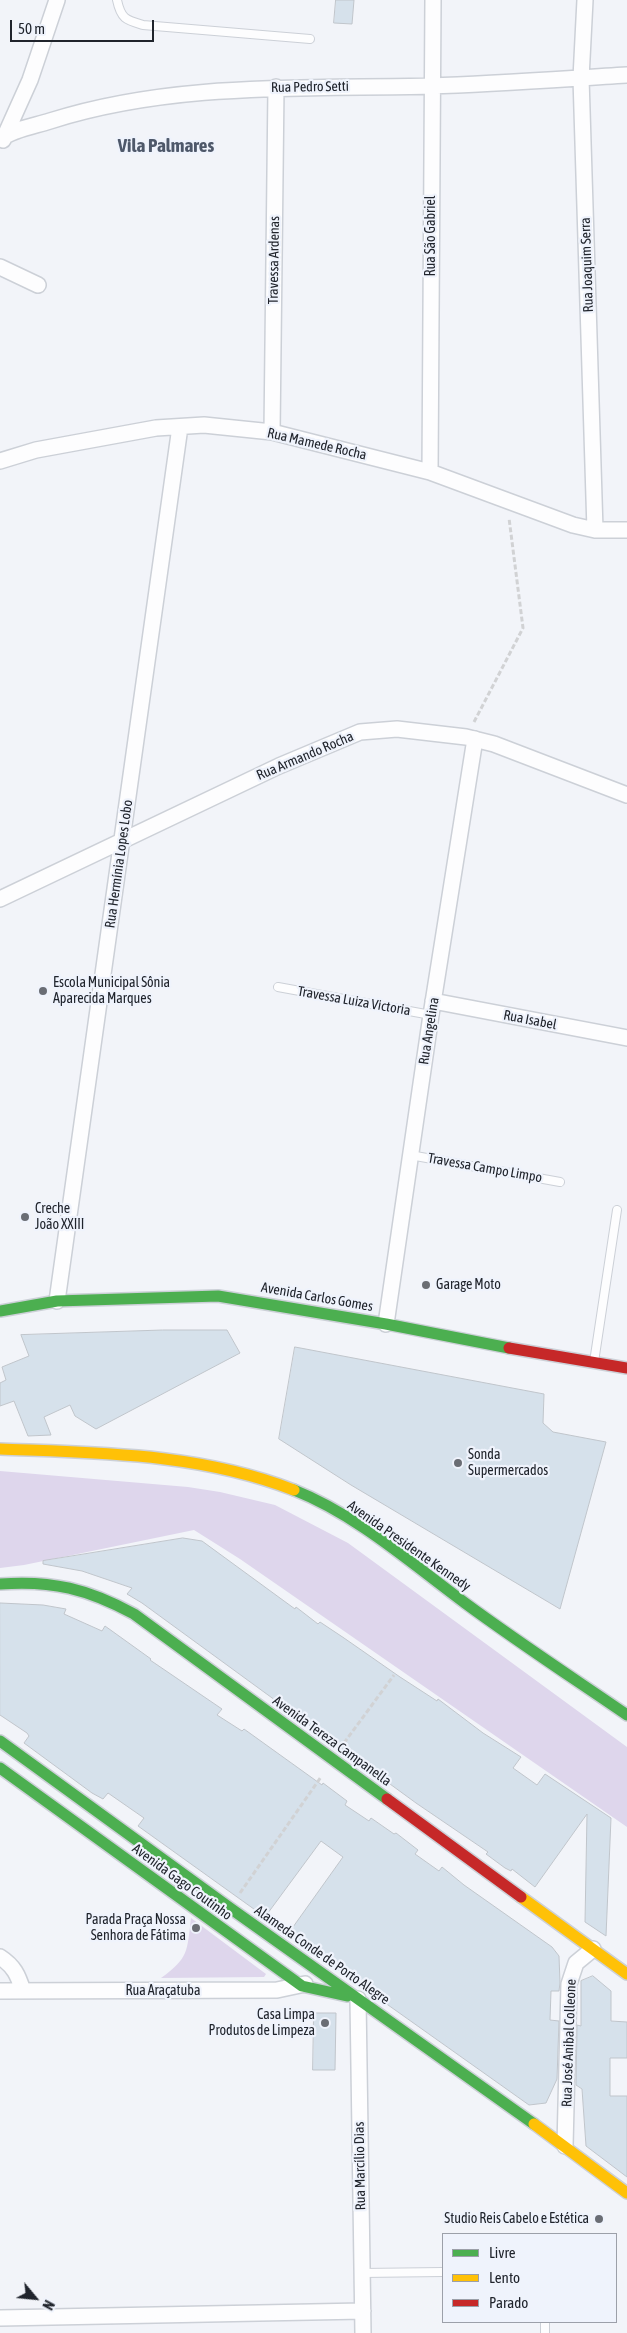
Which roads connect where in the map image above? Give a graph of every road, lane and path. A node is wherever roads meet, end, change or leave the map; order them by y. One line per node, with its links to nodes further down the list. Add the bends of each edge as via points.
1 (58, 0): 10 (street, via 30,80)
2 (117, 0): 5 (lane, via 126,20 143,25)
3 (433, 0): 8 (street, Rua São Gabriel)
4 (585, 0): 7 (street, Rua Joaquim Serra)
5 (310, 39)
6 (627, 75): 7 (street, Rua Pedro Setti)
7 (581, 78): 8 (street, Rua Pedro Setti); 18 (street, Rua Joaquim Serra)
8 (432, 86): 9 (street, Rua Pedro Setti); 16 (street, Rua São Gabriel)
9 (276, 88): 10 (street, Rua Pedro Setti, via 123,102 64,116); 14 (street, Travessa Ardenas)
10 (2, 140)
11 (0, 267): 12 (street)
12 (38, 284)
13 (180, 427): 14 (street, Rua Mamede Rocha, via 204,425); 15 (street, Rua Mamede Rocha, via 156,428 36,450); 22 (street, Rua Hermínia Lopes Lobo)
14 (272, 432): 16 (street, Rua Mamede Rocha)
15 (0, 461)
16 (430, 472): 17 (street, Rua Mamede Rocha)
17 (507, 500): 18 (street, Rua Mamede Rocha); 20 (path, via 523,628)
18 (594, 530): 19 (street, Rua Mamede Rocha)
19 (627, 530)
20 (470, 738): 21 (street, Rua Armando Rocha, via 494,744); 22 (street, Rua Armando Rocha, via 397,729 360,732); 25 (street, Rua Angelina)
21 (627, 795)
22 (123, 839): 23 (street, Rua Armando Rocha); 30 (street, Rua Hermínia Lopes Lobo)
23 (0, 899)
24 (278, 987): 25 (lane, Travessa Luiza Victoria)
25 (432, 1008): 26 (street, Rua Isabel); 27 (street, Rua Angelina)
26 (627, 1038)
27 (410, 1155): 28 (lane, Travessa Campo Limpo); 32 (street, Rua Angelina)
28 (560, 1182)
29 (617, 1210): 33 (lane)
30 (57, 1301): 31 (main road, Avenida Carlos Gomes); 32 (main road, Avenida Carlos Gomes, via 218,1296)
31 (0, 1311)
32 (386, 1324): 33 (main road, Avenida Carlos Gomes)
33 (594, 1362): 34 (main road, Avenida Carlos Gomes)
34 (627, 1368)
35 (0, 1449): 38 (main road, Avenida Presidente Kennedy, via 180,1460 241,1472 307,1496 364,1529 479,1614)
36 (0, 1584): 40 (main road, Avenida Tereza Campanella, via 23,1581 56,1583 106,1597 134,1614)
37 (394, 1675): 40 (path)
38 (627, 1715)
39 (0, 1741): 42 (main road, Alameda Conde de Porto Alegre)
40 (333, 1760): 42 (path); 43 (main road, Avenida Tereza Campanella)
41 (0, 1768): 47 (main road, Avenida Gago Coutinho)
42 (230, 1908): 45 (main road, Alameda Conde de Porto Alegre)
43 (593, 1949): 46 (main road, Avenida Tereza Campanella); 51 (street, Rua José Anibal Colleone, via 576,1963 569,1984)
44 (0, 1956): 48 (street, via 17,1972)
45 (323, 1974): 47 (street, Rua Araçatuba); 50 (main road, Alameda Conde de Porto Alegre)
46 (627, 1974)
47 (302, 1986): 48 (street, Rua Araçatuba, via 277,1990); 50 (main road, Avenida Gago Coutinho)
48 (23, 1991): 49 (street, Rua Araçatuba)
49 (0, 1992)
50 (358, 1999): 51 (main road, Alameda Conde de Porto Alegre); 54 (street, Rua Marcílio Dias)
51 (566, 2146): 52 (main road, Alameda Conde de Porto Alegre)
52 (627, 2193)
53 (442, 2272): 54 (lane)
54 (362, 2273): 55 (street, Rua Marcílio Dias)
55 (363, 2311): 56 (street); 57 (street, Rua Marcílio Dias)
56 (0, 2318)
57 (363, 2333)

